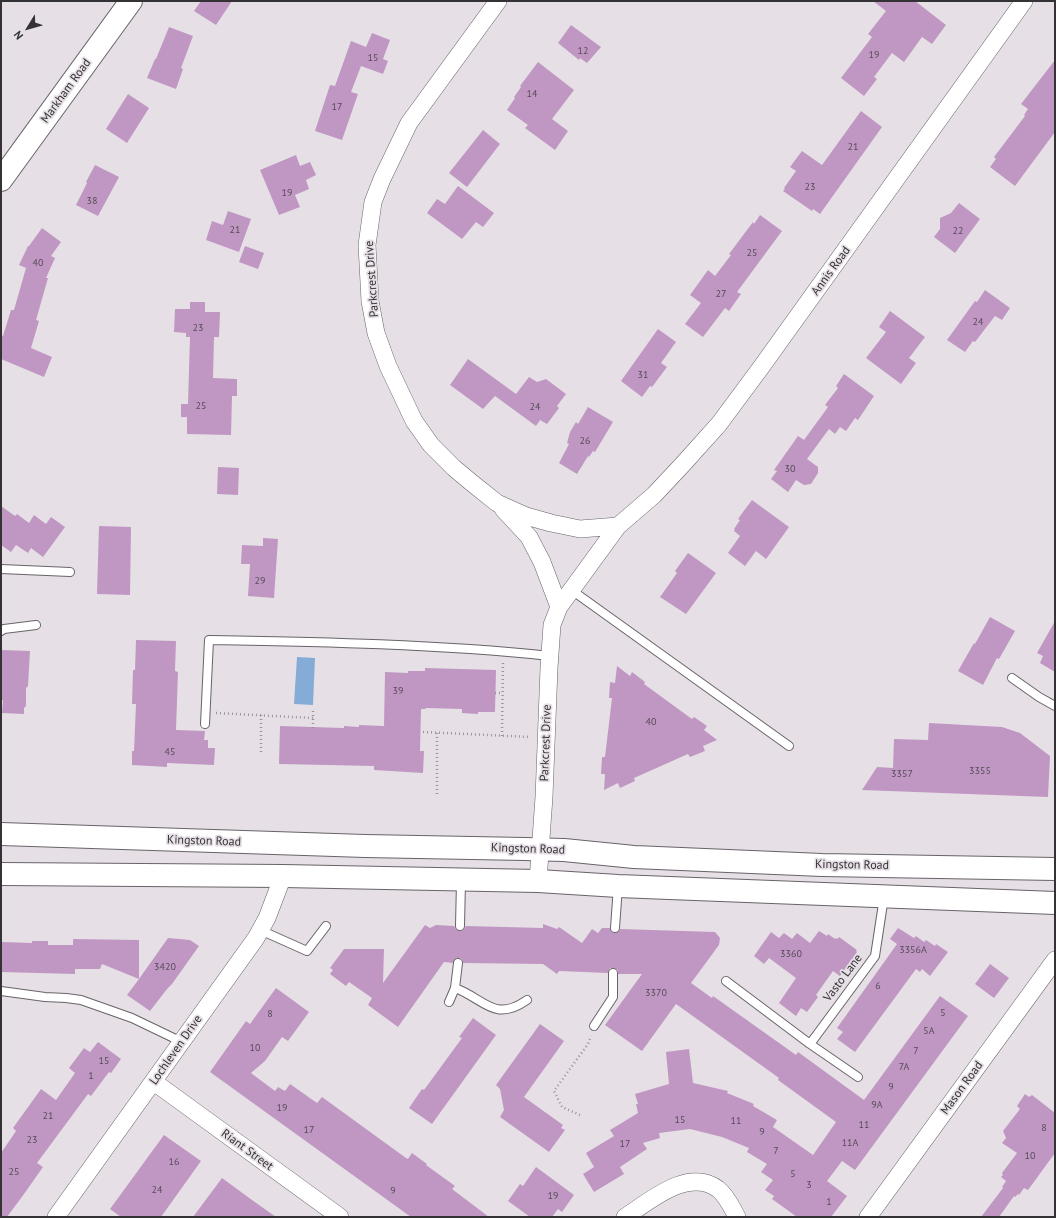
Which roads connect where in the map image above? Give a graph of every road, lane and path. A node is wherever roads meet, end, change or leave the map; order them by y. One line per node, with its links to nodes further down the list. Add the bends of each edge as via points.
1 (131, 1): 4 (main road, Markham Road)
2 (498, 1): 5 (street, Parkcrest Drive, via 409,123 373,202 367,245 370,301 376,333 388,366 414,421 444,458)
3 (1024, 1): 6 (street, Annis Road, via 719,424 654,495)
4 (1, 180)
5 (497, 503): 6 (street, Parkcrest Drive, via 526,516 580,529); 10 (street, Parkcrest Drive, via 529,537 542,562)
6 (618, 526): 9 (street, Parkcrest Drive)
7 (1, 569): 8 (lane)
8 (70, 572)
9 (570, 589): 10 (street, Parkcrest Drive); 29 (lane)
10 (558, 607): 14 (street, Parkcrest Drive, via 552,625)
11 (36, 625): 12 (lane)
12 (1, 631)
13 (503, 651): 14 (lane); 17 (path); 20 (lane, via 357,643 209,640)
14 (550, 656): 28 (street, Parkcrest Drive)
15 (1012, 678): 18 (lane)
16 (495, 693): 17 (path)
17 (503, 693): 27 (path)
18 (1055, 706)
19 (313, 711): 22 (path)
20 (206, 712): 21 (path); 23 (lane)
21 (261, 715): 22 (path); 30 (path)
22 (313, 718): 24 (path)
23 (205, 724)
24 (313, 730)
25 (423, 732): 26 (path)
26 (437, 733): 27 (path); 31 (path)
27 (502, 736): 28 (path)
28 (546, 738): 33 (street, Parkcrest Drive)
29 (789, 746)
30 (261, 755)
31 (437, 794)
32 (1, 834): 33 (main road, Kingston Road)
33 (540, 850): 34 (main road, Kingston Road); 39 (street, Parkcrest Drive)
34 (634, 857): 35 (main road, Kingston Road); 40 (main road, via 620,874)
35 (1055, 869)
36 (1, 874): 37 (main road)
37 (283, 876): 38 (main road); 46 (street, Lochleven Drive)
38 (461, 880): 39 (main road); 44 (lane)
39 (538, 881): 40 (main road)
40 (618, 886): 41 (main road); 45 (lane)
41 (885, 896): 42 (main road); 57 (lane, Vasto Lane, via 874,956)
42 (1055, 903)
43 (326, 926): 46 (lane, via 307,950)
44 (460, 926)
45 (615, 928)
46 (260, 930): 56 (street, Lochleven Drive)
47 (1055, 960): 65 (street, Mason Road)
48 (458, 963): 51 (lane)
49 (613, 973): 55 (lane, via 613,997)
50 (726, 981): 57 (lane)
51 (455, 988): 53 (lane, via 488,1006 504,1010 517,1007); 54 (lane)
52 (1, 991): 56 (lane, via 81,1000 132,1018)
53 (527, 1000)
54 (449, 1002)
55 (594, 1026): 60 (path, via 588,1044 554,1091 562,1107)
56 (182, 1042): 59 (street, Lochleven Drive)
57 (810, 1044): 58 (lane)
58 (858, 1077)
59 (154, 1082): 61 (street, Lochleven Drive); 62 (street, Riant Street)
60 (580, 1115)
61 (56, 1217)
62 (340, 1217)
63 (625, 1217): 64 (street, via 675,1185 702,1182 719,1190)
64 (737, 1217)
65 (868, 1217)

